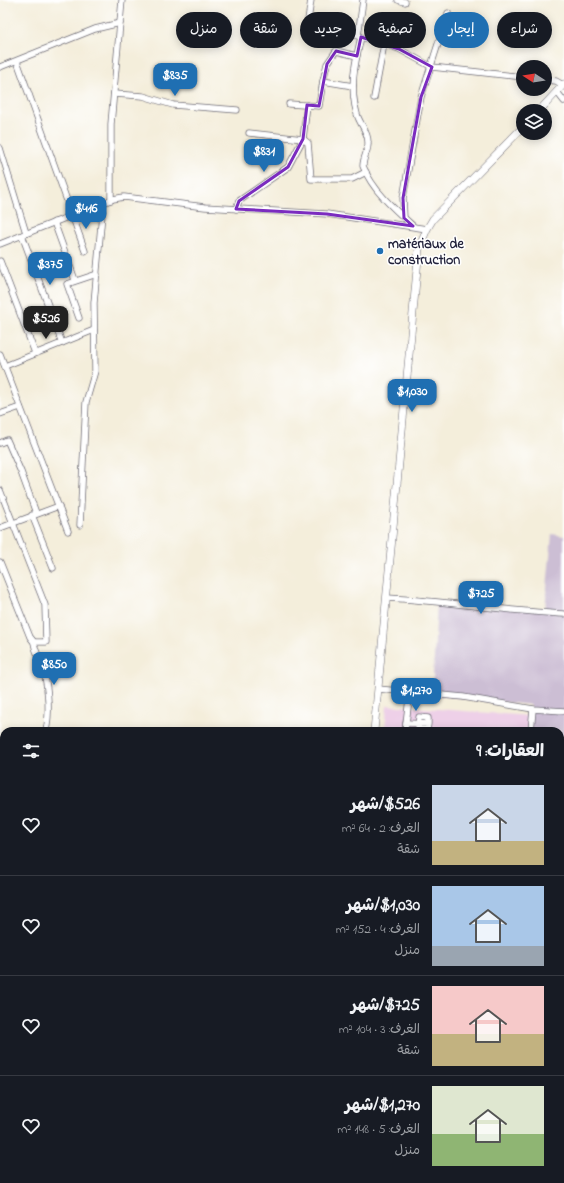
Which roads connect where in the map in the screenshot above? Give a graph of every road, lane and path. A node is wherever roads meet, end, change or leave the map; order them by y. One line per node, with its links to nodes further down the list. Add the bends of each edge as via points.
1 (122, 0): 4 (street)
2 (311, 0): 5 (street, via 308,20)
3 (363, 0): 5 (street)
4 (120, 23): 11 (street, via 95,30); 20 (street)
5 (360, 37): 6 (street); 10 (street)
6 (364, 38)
7 (383, 48): 21 (street)
8 (396, 48): 13 (street)
9 (438, 48): 13 (street)
10 (357, 56): 15 (street, via 336,51 326,64); 18 (street)
11 (17, 61): 12 (street); 35 (street)
12 (0, 67)
13 (432, 67): 14 (street); 36 (street, via 421,97 403,198)
14 (516, 76)
15 (323, 81): 18 (street); 25 (street, via 319,106)
16 (552, 81): 17 (street)
17 (563, 85): 19 (main road)
18 (353, 86): 31 (street, via 357,115 367,135 368,142 363,161)
19 (557, 92): 22 (street); 24 (main road)
20 (114, 94): 26 (street, via 143,96 173,105); 32 (street, via 111,124)
21 (374, 98)
22 (564, 102)
23 (289, 104): 25 (street)
24 (545, 104)
25 (307, 106): 29 (street)
26 (237, 110)
27 (249, 133): 29 (street)
28 (516, 134): 39 (main road, via 440,212)
29 (303, 139): 31 (street, via 308,143 311,179 352,179); 34 (street, via 288,167 239,201)
30 (0, 148): 40 (street)
31 (366, 172): 36 (street, via 393,208)
32 (111, 200): 33 (street); 34 (street, via 124,197 139,198)
33 (103, 203): 35 (street); 44 (street)
34 (236, 209): 38 (street, via 327,214)
35 (72, 215): 37 (street); 42 (street)
36 (404, 218): 38 (street)
37 (54, 222): 40 (street); 45 (street)
38 (413, 226): 39 (street)
39 (427, 229): 64 (main road, via 419,248)
40 (24, 234): 41 (street); 48 (street)
41 (0, 244)
42 (85, 251)
43 (0, 261): 50 (street)
44 (97, 274): 45 (street); 47 (street)
45 (74, 280): 46 (street, via 67,284)
46 (79, 318)
47 (94, 330): 48 (street); 59 (street, via 96,371 86,402)
48 (62, 343): 50 (street)
49 (0, 354): 51 (street)
50 (35, 354): 51 (street)
51 (5, 366): 52 (street)
52 (20, 407): 53 (street); 56 (street)
53 (0, 414)
54 (0, 443): 57 (street, via 7,440 22,472)
55 (0, 490): 58 (street)
56 (59, 506): 57 (street); 61 (street)
57 (34, 514): 58 (street); 63 (street)
58 (13, 523): 60 (street); 66 (street, via 45,604 46,642)
59 (80, 525)
60 (0, 528)
61 (68, 531)
62 (0, 562): 66 (street)
63 (53, 568)
64 (387, 598): 65 (street); 67 (main road)
65 (564, 614)
66 (34, 642): 73 (street, via 34,651 44,671 48,708)
67 (378, 689): 68 (street); 74 (main road)
68 (410, 691): 69 (street); 71 (street)
69 (533, 709): 70 (street); 78 (street)
70 (564, 711)
71 (406, 722): 75 (street); 76 (street, via 418,724)
72 (428, 724): 77 (street)
73 (46, 727)
74 (374, 727)
75 (406, 727)
76 (418, 727)
77 (428, 727)
78 (531, 727)

